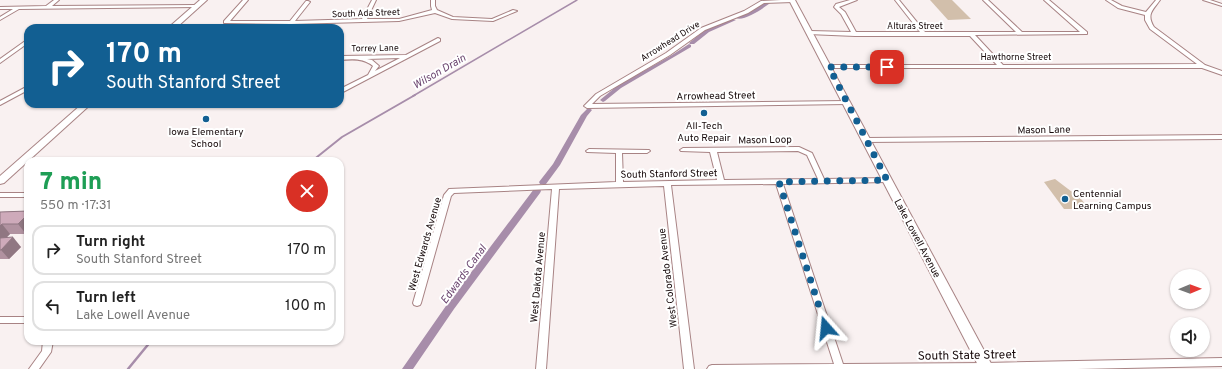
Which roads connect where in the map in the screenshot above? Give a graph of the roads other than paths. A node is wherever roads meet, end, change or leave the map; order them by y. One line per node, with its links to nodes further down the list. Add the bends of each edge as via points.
1 (57, 0): 19 (street)
2 (204, 0): 16 (main road)
3 (246, 0): 25 (street, South Ada Street, via 226,22)
4 (374, 0): 24 (street)
5 (433, 0): 20 (street)
6 (856, 0): 28 (street, via 836,7 843,13)
7 (897, 0): 29 (street)
8 (985, 0): 31 (street)
9 (1046, 0): 31 (street, Alturas Street, via 1085,32)
10 (1108, 0): 22 (street, via 1120,7)
11 (1158, 0): 22 (street)
12 (1205, 0): 15 (street)
13 (792, 1): 27 (main road, Lake Lowell Avenue); 47 (street, Arrowhead Drive, via 763,2 746,12 703,29 668,54 598,95)
14 (308, 2): 25 (street)
15 (1222, 5)
16 (197, 6): 19 (street); 26 (main road)
17 (0, 8): 18 (street)
18 (18, 8): 19 (street); 23 (street)
19 (46, 8)
20 (435, 11): 21 (street, via 452,18 493,20); 24 (street, South Ada Street, via 399,20)
21 (515, 11)
22 (1147, 14): 39 (street, via 1147,21 1152,28)
23 (0, 19)
24 (364, 21): 25 (street, South Ada Street)
25 (291, 23)
26 (177, 24)
27 (810, 33): 28 (street, Alturas Street); 40 (main road, Lake Lowell Avenue)
28 (855, 34): 29 (street, Alturas Street)
29 (924, 34): 30 (street, Alturas Street)
30 (971, 34): 31 (street, Alturas Street); 38 (street)
31 (1021, 34)
32 (438, 40): 34 (street, Torrey Lane)
33 (24, 44): 37 (street)
34 (410, 55): 35 (street, Torrey Lane); 42 (street, Torrey Lane)
35 (354, 57): 36 (street, Torrey Lane); 42 (street, via 370,61 376,66)
36 (344, 58)
37 (0, 61)
38 (1001, 66): 39 (street, Hawthorne Street); 40 (street, Hawthorne Street)
39 (1204, 66): 41 (street)
40 (829, 67): 46 (main road, Lake Lowell Avenue)
41 (1222, 73)
42 (366, 78): 43 (street, Torrey Lane)
43 (344, 89)
44 (24, 90): 45 (street)
45 (0, 103)
46 (846, 103): 47 (street, Arrowhead Street); 50 (main road, Lake Lowell Avenue)
47 (587, 106)
48 (82, 108): 56 (main road)
49 (1222, 137): 50 (street, Mason Lane)
50 (866, 140): 58 (main road, Lake Lowell Avenue)
51 (684, 150): 52 (street, Mason Loop)
52 (713, 150): 60 (street, Mason Loop, via 799,149 810,154); 61 (street)
53 (589, 151): 54 (street)
54 (619, 151): 55 (street); 63 (street)
55 (647, 151)
56 (27, 157)
57 (24, 160): 59 (main road)
58 (887, 180): 60 (street, South Stanford Street); 75 (main road, Lake Lowell Avenue)
59 (0, 181)
60 (822, 181): 62 (street, South Stanford Street)
61 (721, 182): 62 (street, South Stanford Street); 64 (street, South Stanford Street)
62 (779, 182): 74 (street)
63 (620, 184): 64 (street, South Stanford Street); 65 (street, South Stanford Street)
64 (667, 184): 78 (street, West Colorado Avenue)
65 (556, 187): 66 (street, South Stanford Street); 77 (street, West Dakota Avenue)
66 (452, 191): 69 (street, West Edwards Avenue, via 448,194)
67 (0, 195): 68 (street)
68 (24, 195)
69 (417, 304)
70 (0, 320): 71 (street)
71 (24, 320)
72 (47, 345): 76 (street, via 46,352)
73 (1222, 362): 75 (street, South State Street)
74 (839, 368): 75 (street, South State Street); 79 (street, South State Street)
75 (987, 368)
76 (34, 369)
77 (541, 369)
78 (690, 369)
79 (712, 369)

